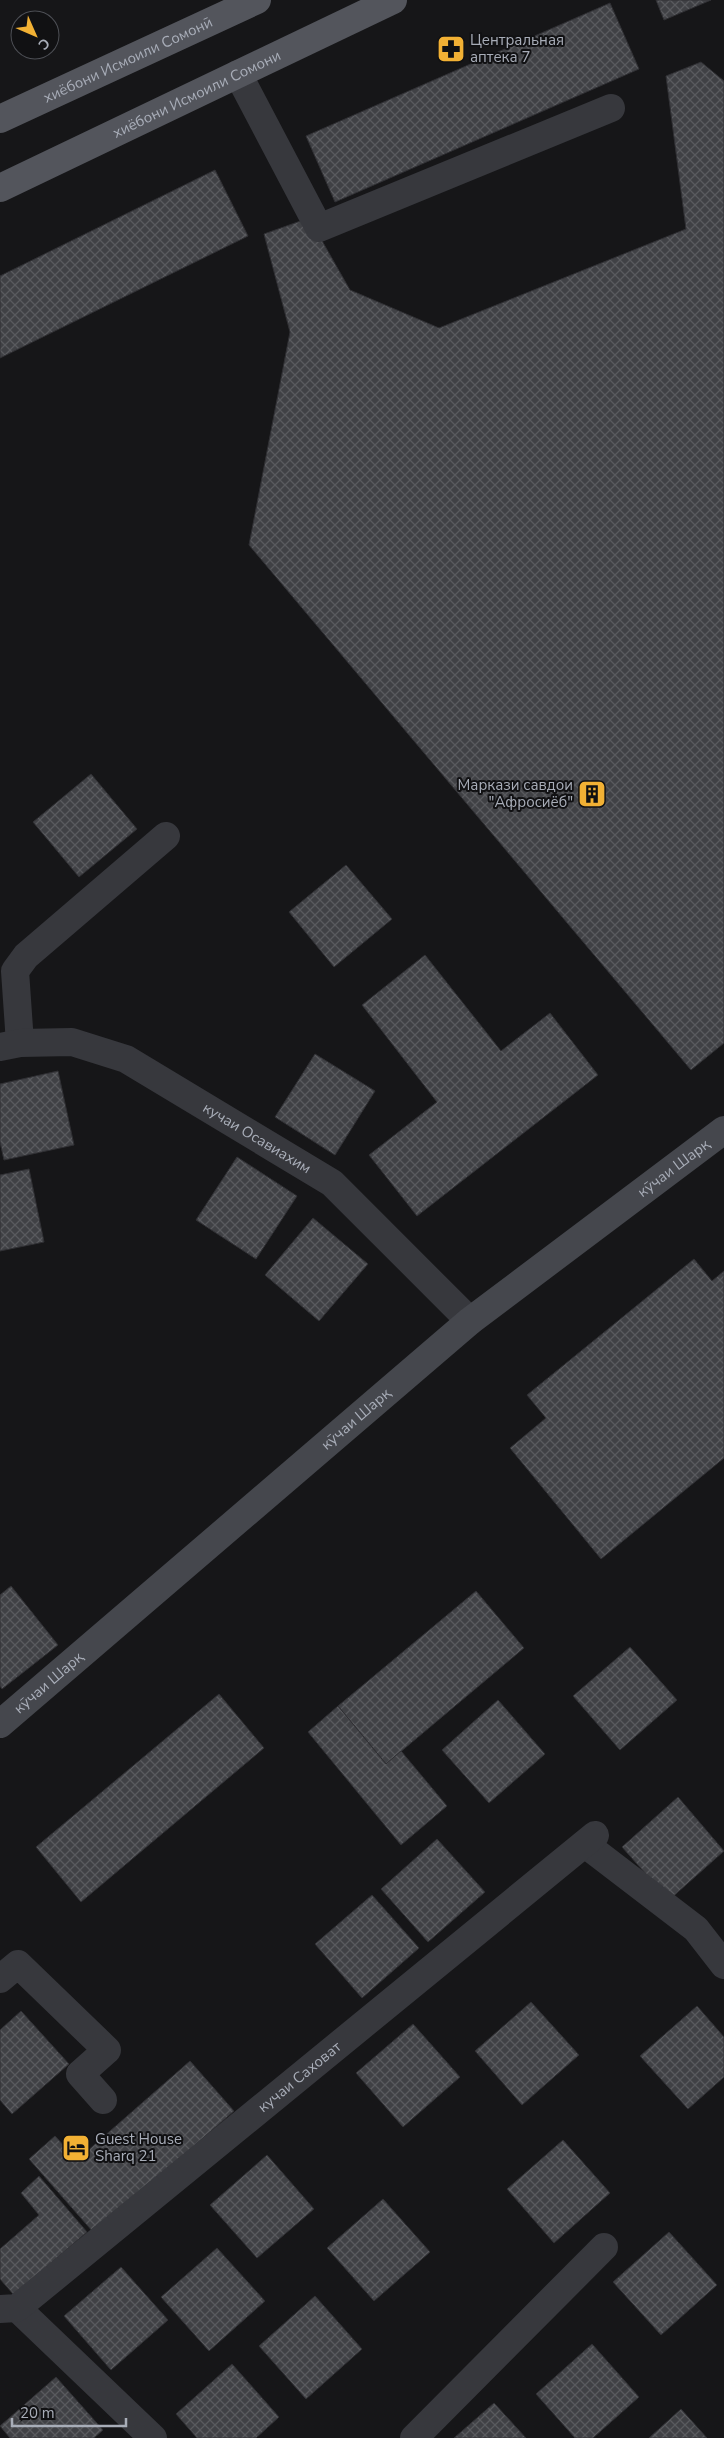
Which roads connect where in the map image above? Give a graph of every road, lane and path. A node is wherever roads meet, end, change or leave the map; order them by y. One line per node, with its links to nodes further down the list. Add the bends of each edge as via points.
1 (257, 0): 5 (main road, хиёбони Исмоили Сомонӣ)
2 (393, 0): 3 (main road, хиёбони Исмоили Сомони)
3 (238, 74): 4 (street, via 319,228); 6 (main road, хиёбони Исмоили Сомони)
4 (611, 108)
5 (0, 119)
6 (0, 188)
7 (166, 836): 8 (street, via 26,956 15,971)
8 (10, 1045): 10 (street, кучаи Осавиахим, via 72,1042 126,1059 332,1183)
9 (724, 1130): 10 (main road, кӯчаи Шарқ)
10 (470, 1321): 11 (main road, кӯчаи Шарқ)
11 (0, 1724)
12 (724, 1965): 16 (street, кучаи Саховат, via 696,1929 590,1839)
13 (0, 1979): 14 (street, via 18,1964 107,2050 80,2074)
14 (103, 2100)
15 (604, 2246): 18 (street)
16 (9, 2308): 17 (street)
17 (153, 2438)
18 (414, 2438)

